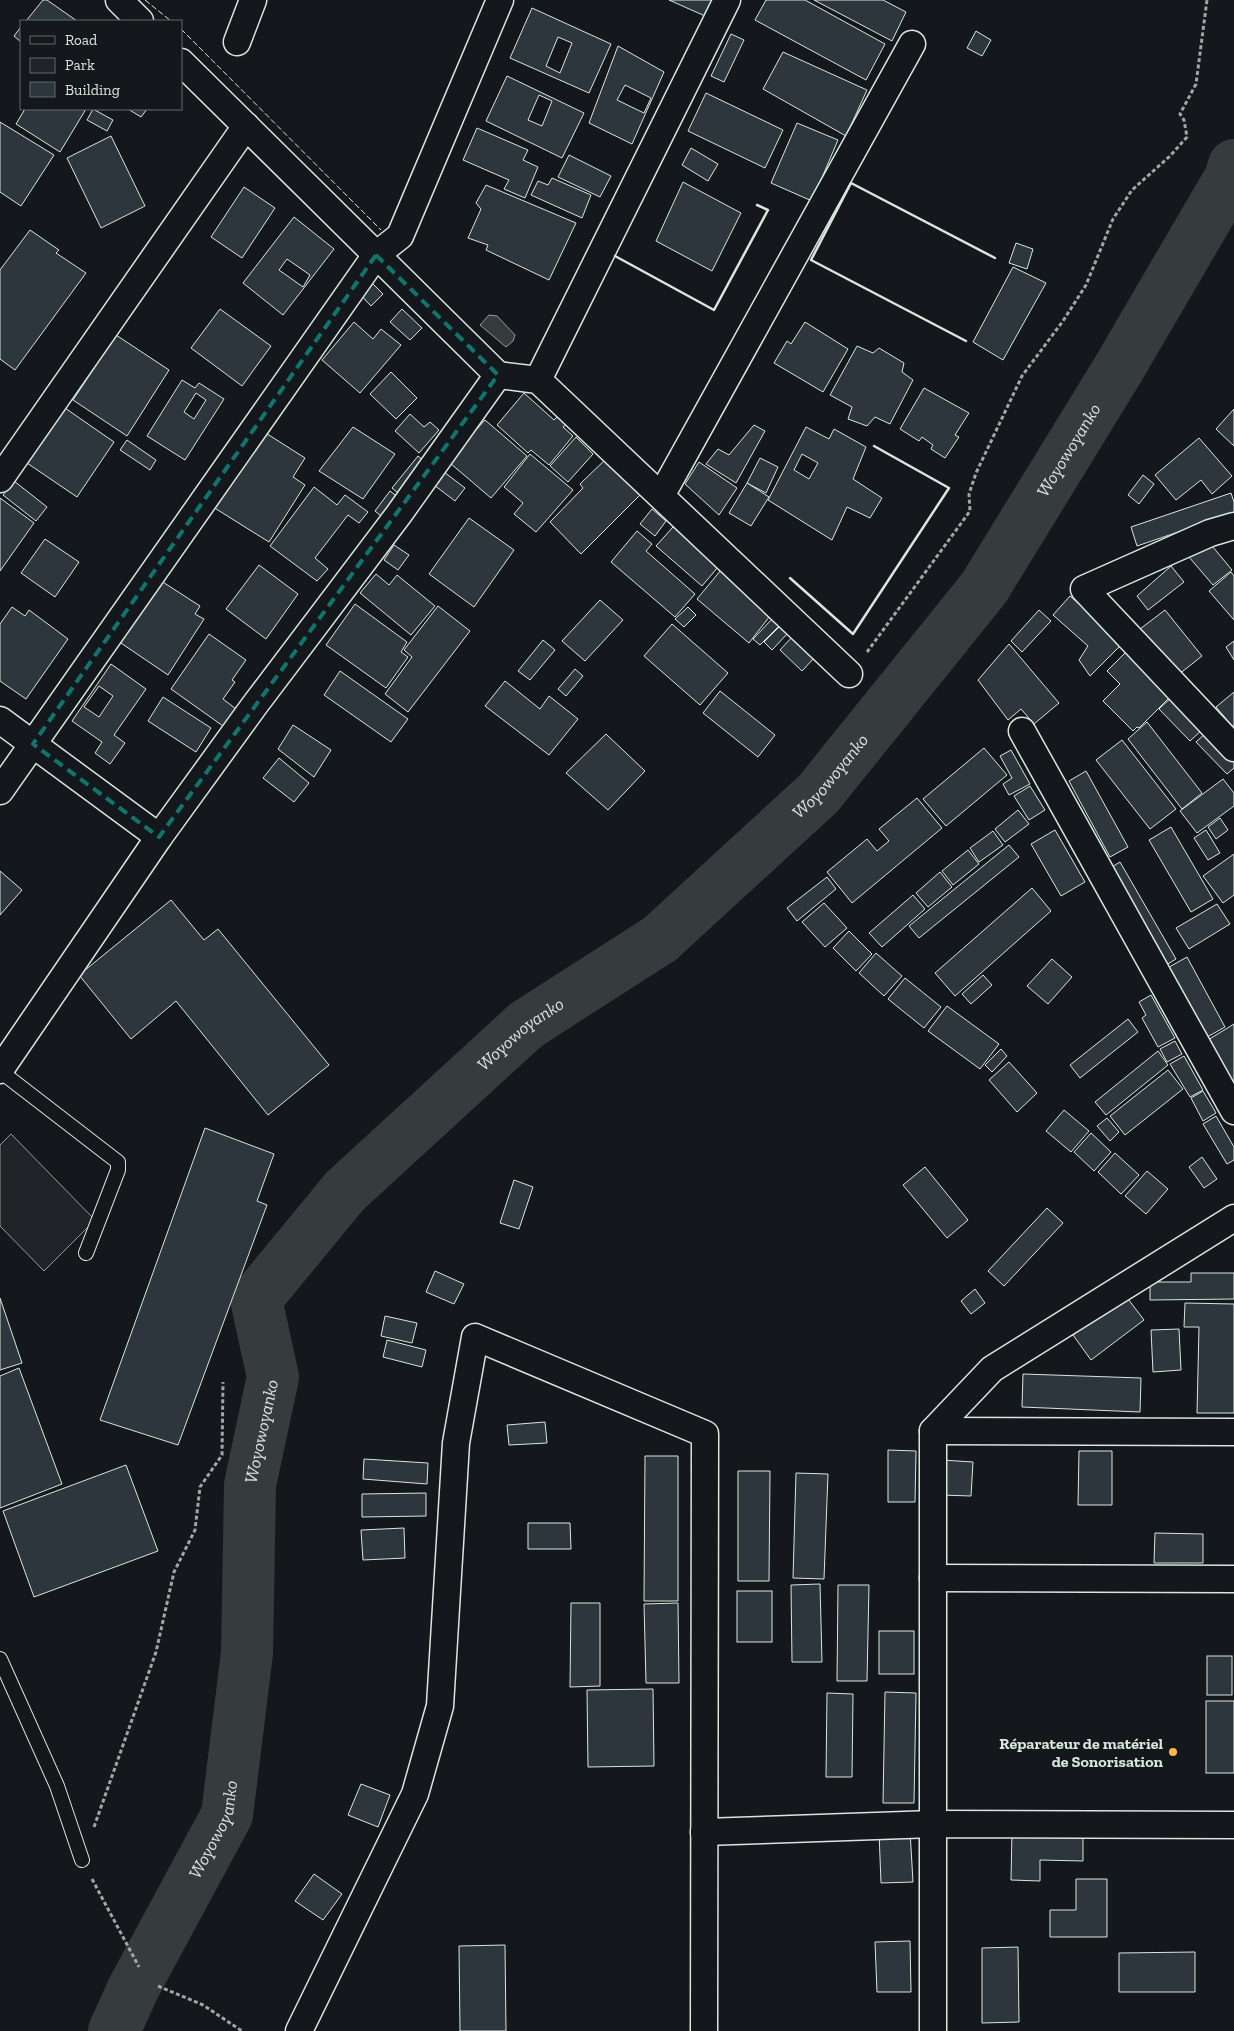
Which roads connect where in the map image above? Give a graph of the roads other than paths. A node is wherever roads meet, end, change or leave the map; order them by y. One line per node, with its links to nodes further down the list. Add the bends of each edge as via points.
1 (119, 0): 5 (street)
2 (253, 0): 6 (street)
3 (500, 0): 10 (street, via 400,236)
4 (727, 0): 12 (street)
5 (139, 20)
6 (237, 42)
7 (912, 44): 14 (street)
8 (182, 63): 9 (street)
9 (246, 126): 10 (street); 13 (street)
10 (376, 255): 11 (street); 19 (street)
11 (498, 375): 12 (street); 22 (street)
12 (538, 380): 14 (street)
13 (0, 479)
14 (661, 496): 16 (street)
15 (1234, 526): 20 (street, via 1210,533 1084,589)
16 (849, 674)
17 (0, 720): 19 (street)
18 (1022, 731): 24 (street)
19 (33, 744): 21 (street); 22 (street)
20 (1234, 748)
21 (0, 791)
22 (159, 837): 23 (street)
23 (0, 1070): 26 (lane, via 118,1162 118,1170)
24 (1234, 1111)
25 (1234, 1218): 27 (street, via 992,1369)
26 (86, 1252)
27 (934, 1431): 28 (street); 29 (street)
28 (1234, 1432)
29 (933, 1578): 30 (street); 32 (street)
30 (1234, 1579)
31 (0, 1659): 35 (lane, via 57,1786)
32 (933, 1824): 33 (street); 34 (street); 38 (street)
33 (1234, 1825)
34 (704, 1832): 36 (street, via 705,1434 474,1337 456,1443 440,1706 415,1794); 37 (street)
35 (82, 1860)
36 (299, 2031)
37 (704, 2031)
38 (933, 2031)

